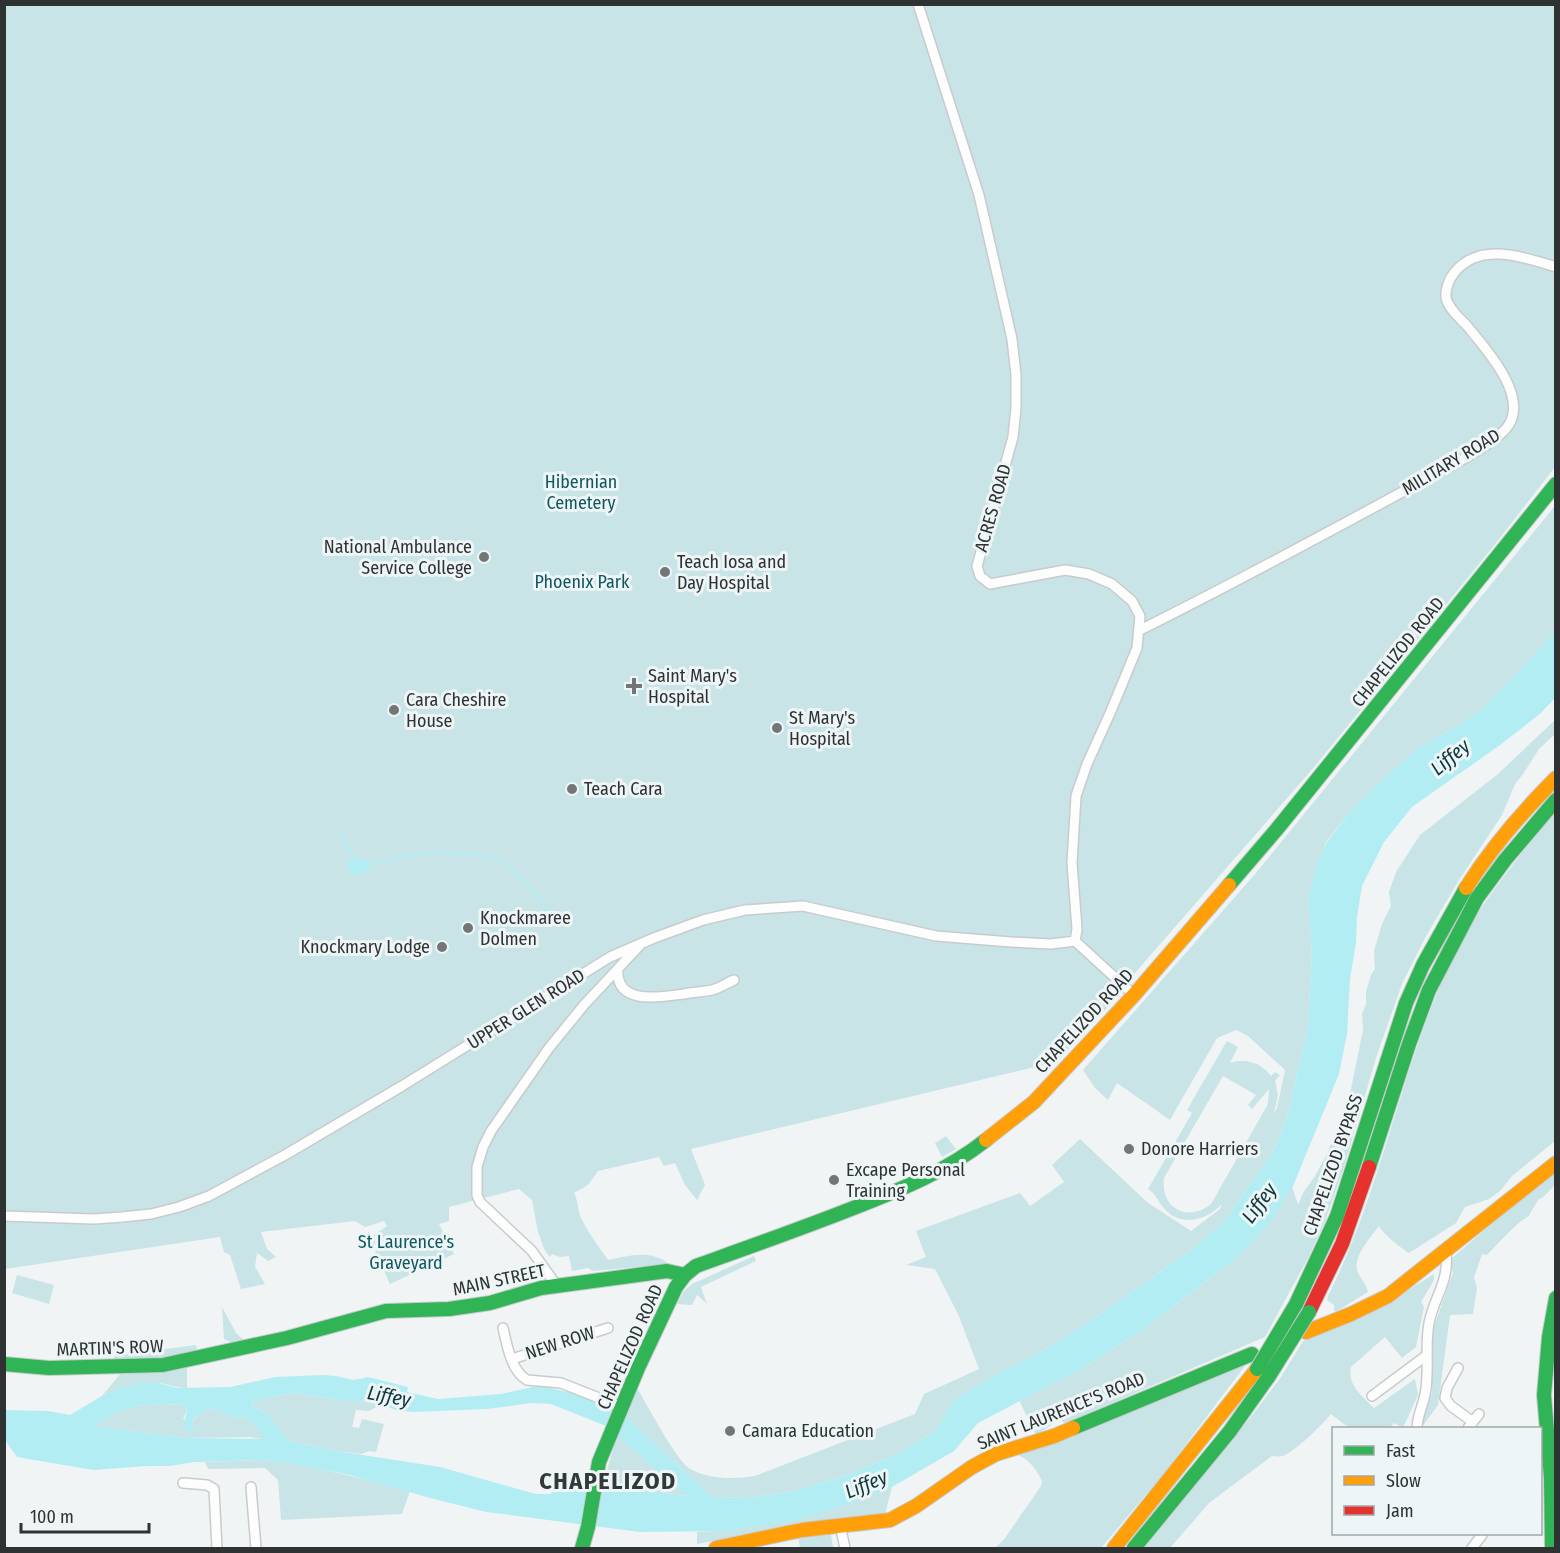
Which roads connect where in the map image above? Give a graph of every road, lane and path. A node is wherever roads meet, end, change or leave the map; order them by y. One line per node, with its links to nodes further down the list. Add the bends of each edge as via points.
1 (918, 4): 4 (street, ACRES ROAD, via 979,195 1014,354 1013,436 981,546 977,566 980,576 990,584 1065,570 1089,574 1112,584 1132,601 1140,616)
2 (1556, 267): 4 (street, MILITARY ROAD, via 1523,257 1483,256 1468,261 1449,280 1446,298 1490,354 1512,392 1513,416 1499,434 1466,457)
3 (1556, 484): 11 (main road, CHAPELIZOD ROAD, via 1277,829)
4 (1140, 630): 7 (street, ACRES ROAD, via 1137,648 1076,796 1072,863)
5 (1556, 778): 41 (main road, CHAPELIZOD BYPASS, bridge, via 1527,807 1474,876 1423,965 1406,1003 1337,1216 1296,1304 1257,1369)
6 (1556, 800): 42 (main road, CHAPELIZOD BYPASS, bridge, via 1477,898 1429,990 1358,1206 1309,1311 1230,1431)
7 (1075, 941): 8 (street, UPPER GLEN ROAD, via 1050,944 936,936 803,906 745,910 703,920); 11 (street)
8 (642, 943): 9 (street); 13 (street, UPPER GLEN ROAD, via 582,974 276,1161 208,1196 151,1214 122,1217)
9 (618, 969): 10 (street, via 617,979 623,989 636,996 713,990); 16 (street, via 549,1048 491,1131 477,1167 477,1195 482,1204 532,1251)
10 (734, 980)
11 (1134, 994): 15 (main road, CHAPELIZOD ROAD, via 1034,1102 962,1158 914,1184 696,1266)
12 (1556, 1163): 14 (main road)
13 (4, 1216)
14 (1446, 1252): 20 (main road, via 1388,1296); 23 (street, via 1444,1283 1429,1323)
15 (685, 1275): 16 (main road, MAIN STREET, via 667,1271); 28 (main road, CHAPELIZOD ROAD)
16 (557, 1286): 21 (main road, MAIN STREET, via 449,1309 386,1311)
17 (1556, 1298): 31 (main road, via 1544,1395)
18 (503, 1328): 24 (street)
19 (608, 1328): 24 (street, NEW ROW)
20 (1306, 1332)
21 (287, 1338): 25 (main road, MARTIN'S ROW, via 144,1367 49,1368)
22 (1252, 1354): 34 (main road, SAINT LAURENCE'S ROAD, via 1054,1436 996,1454 890,1520)
23 (1427, 1355): 27 (street); 30 (street, via 1427,1385)
24 (512, 1359): 28 (street, via 527,1380 561,1383)
25 (4, 1364)
26 (1458, 1368): 29 (street, via 1445,1398)
27 (1372, 1396)
28 (621, 1409): 38 (main road, CHAPELIZOD ROAD, via 594,1484)
29 (1473, 1422)
30 (1417, 1427)
31 (1553, 1478): 44 (main road)
32 (183, 1484): 36 (street, via 213,1489)
33 (251, 1487): 37 (street)
34 (840, 1525): 39 (main road, SAINT LAURENCE'S ROAD); 40 (street)
35 (1482, 1535): 43 (street)
36 (217, 1548)
37 (256, 1548)
38 (582, 1548)
39 (716, 1548)
40 (845, 1548)
41 (1114, 1548)
42 (1134, 1548)
43 (1472, 1548)
44 (1552, 1548)

